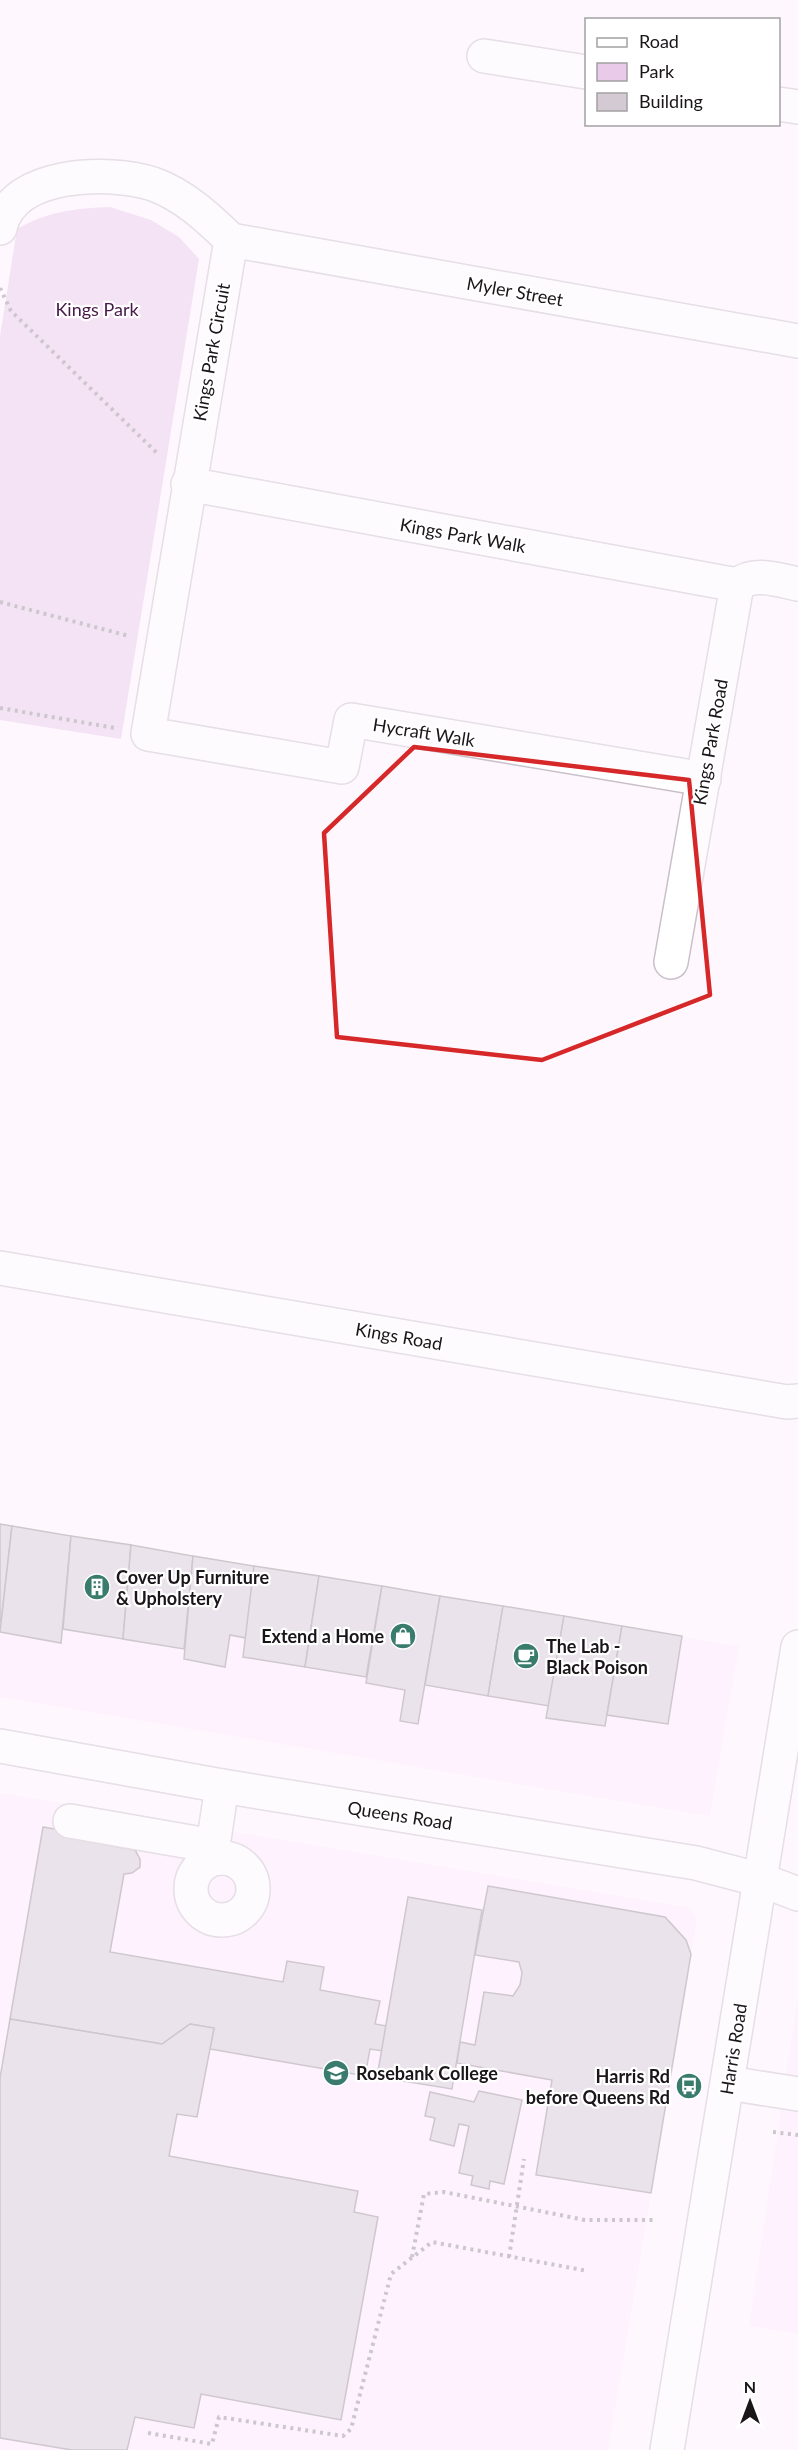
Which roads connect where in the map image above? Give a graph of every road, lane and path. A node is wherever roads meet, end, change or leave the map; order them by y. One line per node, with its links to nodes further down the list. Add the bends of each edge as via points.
1 (484, 56): 2 (street)
2 (585, 72)
3 (780, 104): 4 (street)
4 (798, 107)
5 (0, 228): 6 (street, via 8,209 36,188 75,178 110,176 154,184 179,197)
6 (231, 240): 8 (street, Myler Street); 9 (street, Kings Park Circuit)
7 (0, 288): 9 (path, via 11,311)
8 (798, 341)
9 (188, 484): 11 (street, Kings Park Walk); 13 (street, Kings Park Circuit)
10 (798, 584): 11 (street, via 760,577)
11 (737, 585): 16 (street, Kings Park Road)
12 (0, 602): 13 (path)
13 (162, 645): 15 (street, Kings Park Circuit)
14 (0, 708): 15 (path)
15 (148, 734): 16 (street, Hycraft Walk, via 342,767 351,720)
16 (704, 779): 17 (street, Kings Park Road)
17 (671, 962)
18 (0, 1268): 19 (street, Kings Road)
19 (798, 1401)
20 (798, 1647): 24 (street, Harris Road)
21 (0, 1746): 22 (street, Queens Road)
22 (222, 1786): 23 (street, via 216,1852); 24 (street, Queens Road, via 696,1863)
23 (70, 1821)
24 (761, 1880): 25 (street, Queens Road); 26 (street, Harris Road)
25 (798, 1894)
26 (728, 2083): 27 (street); 37 (street, Harris Road)
27 (798, 2094)
28 (773, 2132): 29 (path)
29 (798, 2135)
30 (524, 2159): 31 (path)
31 (518, 2207): 32 (path, via 585,2220); 33 (path); 34 (path, via 444,2192 424,2194)
32 (653, 2220)
33 (509, 2257): 34 (path, via 432,2242); 35 (path)
34 (412, 2258): 36 (path, via 391,2274 351,2429 343,2436 219,2417 212,2444)
35 (588, 2271)
36 (148, 2433)
37 (667, 2450)

